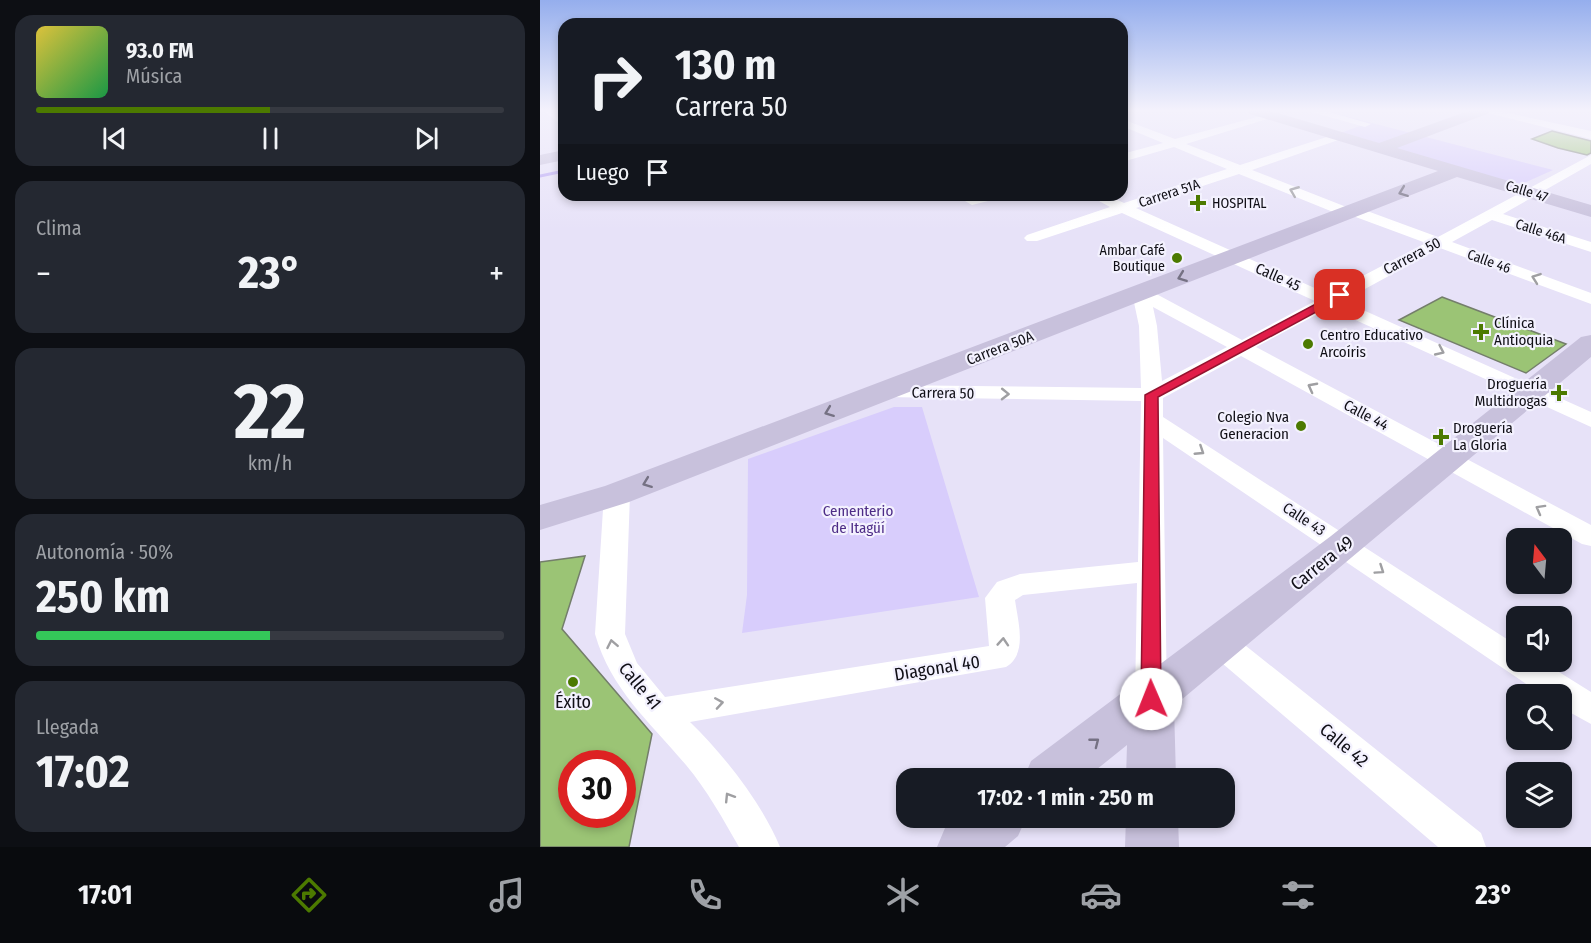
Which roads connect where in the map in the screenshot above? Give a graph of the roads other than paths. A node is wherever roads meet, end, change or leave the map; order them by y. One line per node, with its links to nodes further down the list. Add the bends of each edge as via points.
1 (1147, 151): 6 (street)
2 (1191, 151): 10 (street, Calle 46)
3 (1297, 151): 10 (street, Carrera 51A)
4 (1389, 151): 11 (main road, Calle 47)
5 (558, 156): 8 (main road)
6 (1128, 156)
7 (1591, 159): 9 (street, Carrera 50)
8 (540, 160)
9 (1575, 168): 12 (street); 13 (street, Carrera 50)
10 (1239, 170): 15 (street, Carrera 51A); 17 (street, Calle 46, one-way to 10)
11 (1458, 171): 13 (main road, Calle 47); 17 (main road, Carrera 50A, one-way to 17)
12 (1591, 173)
13 (1532, 193): 16 (main road, Calle 47); 18 (street, Carrera 50)
14 (1108, 201): 15 (street, Calle 45)
15 (1124, 208): 19 (street, Carrera 51A); 22 (street, Calle 45)
16 (1591, 211)
17 (1351, 212): 20 (street, Calle 46); 22 (main road, Carrera 50A)
18 (1491, 215): 20 (street, Carrera 50); 21 (street, Calle 46A)
19 (1032, 238)
20 (1440, 242): 24 (street, Calle 46, one-way to 20); 25 (street, Carrera 50)
21 (1591, 248)
22 (1233, 257): 23 (main road, Carrera 50A, one-way to 23); 25 (street, Calle 45)
23 (1141, 293): 26 (street, Calle 44); 27 (street); 30 (main road, Carrera 50A)
24 (1591, 299)
25 (1330, 300): 29 (street, Carrera 50); 31 (street, Calle 45, one-way to 31)
26 (1178, 314): 27 (street); 29 (street, Calle 44)
27 (1148, 326): 32 (street)
28 (1591, 343): 31 (main road, Carrera 49)
29 (1239, 349): 32 (street, Carrera 50); 34 (street, Calle 44, one-way to 29)
30 (944, 381): 32 (street, Carrera 50, one-way to 32); 35 (main road, Carrera 50A, one-way to 35, via 883,391)
31 (1528, 392): 33 (street, Calle 45); 34 (main road, Carrera 49)
32 (1151, 407): 38 (street, Calle 43, one-way to 38); 39 (street)
33 (1591, 420)
34 (1449, 459): 37 (street, Calle 44, one-way to 34); 38 (main road, Carrera 49)
35 (618, 495): 36 (main road, Carrera 50A); 45 (street, Calle 41, one-way to 35, via 627,676 612,645)
36 (540, 518)
37 (1591, 537)
38 (1344, 545): 40 (main road, Carrera 49); 41 (street, Calle 43, one-way to 41)
39 (1150, 571): 43 (street); 45 (street, Diagonal 40, one-way to 39, via 995,658 1002,654 1005,643 1000,598 1007,590 1020,585)
40 (1220, 643): 43 (main road, Carrera 49); 53 (street, Calle 42)
41 (1506, 654)
42 (1534, 672): 44 (street, Calle 43)
43 (1151, 699): 46 (main road, Carrera 49, one-way to 43); 47 (main road)
44 (1591, 710)
45 (661, 712): 50 (street, Calle 41, one-way to 45, via 711,770)
46 (1062, 768)
47 (1151, 768)
48 (987, 828): 51 (main road)
49 (1152, 828): 52 (main road)
50 (760, 847)
51 (963, 847)
52 (1152, 847)
53 (1467, 847)

